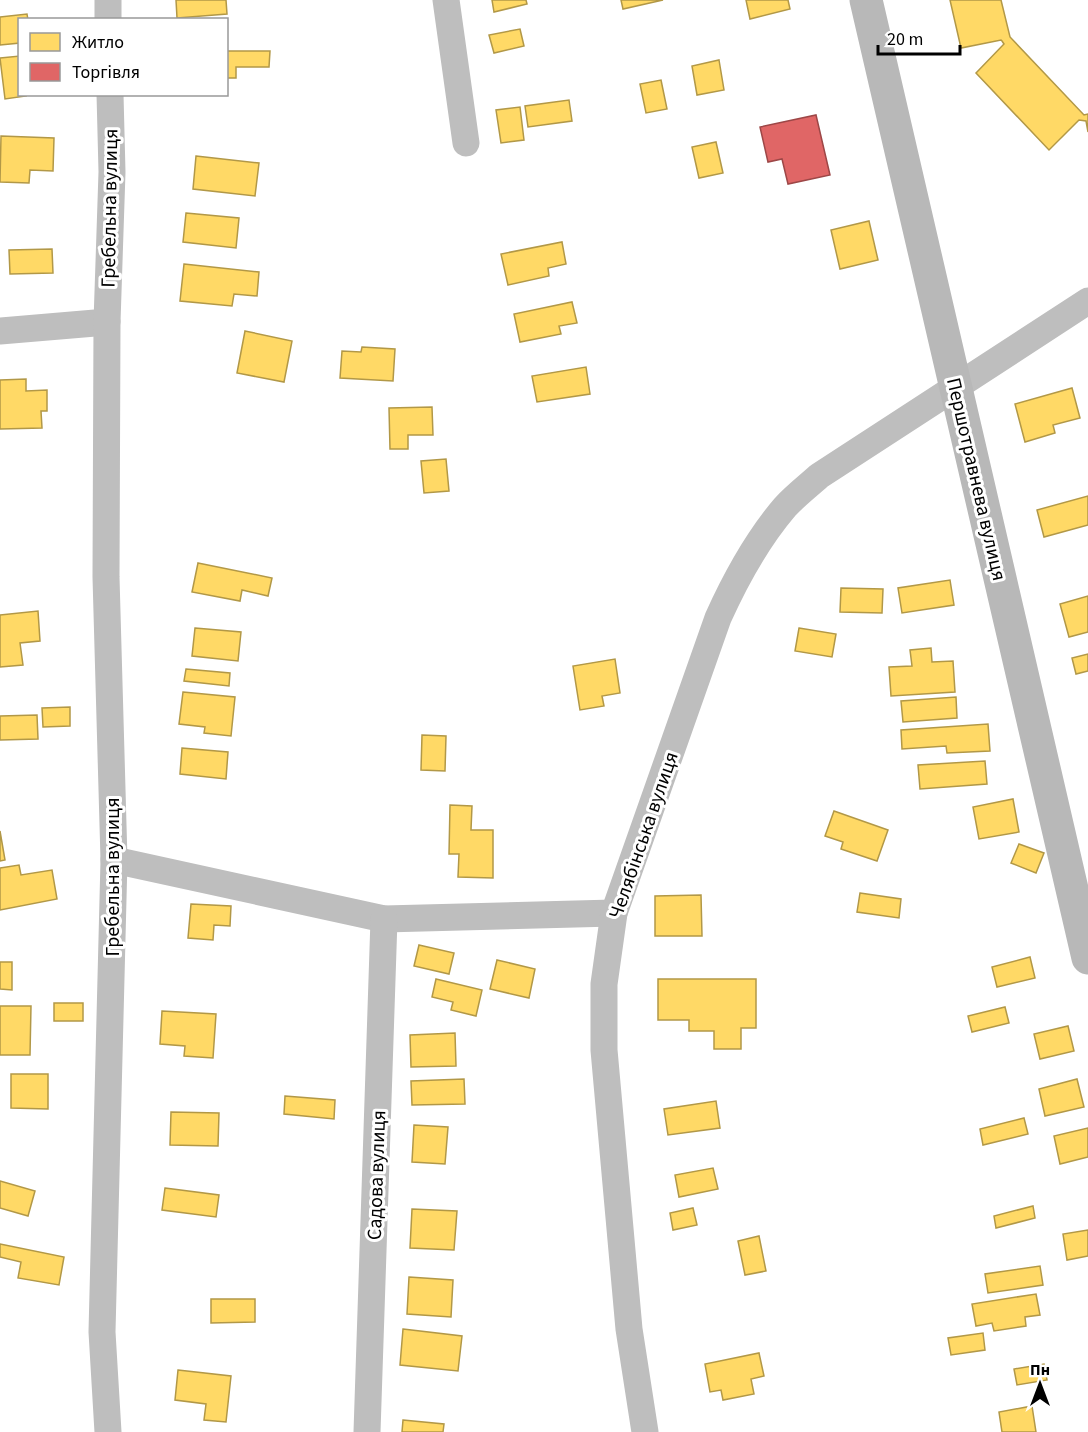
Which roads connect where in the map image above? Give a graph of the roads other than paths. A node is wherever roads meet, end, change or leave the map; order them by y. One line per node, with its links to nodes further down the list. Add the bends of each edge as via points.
1 (108, 0): 4 (street)
2 (446, 0): 6 (street)
3 (866, 0): 10 (street, Першотравнева вулиця)
4 (108, 18)
5 (110, 96): 8 (street, Гребельна вулиця)
6 (466, 143)
7 (1088, 301): 10 (street, Челябінська вулиця)
8 (107, 322): 9 (street); 11 (street, Гребельна вулиця, via 106,577)
9 (0, 331)
10 (956, 387): 12 (street, Челябінська вулиця, via 819,476 760,539 718,618); 14 (street, Першотравнева вулиця)
11 (114, 860): 13 (street); 15 (street, Гребельна вулиця, via 102,1332)
12 (614, 913): 13 (street); 17 (street, Челябінська вулиця, via 604,984 604,1050 628,1329)
13 (384, 919): 16 (street, Садова вулиця)
14 (1088, 958)
15 (108, 1432)
16 (367, 1432)
17 (645, 1432)

